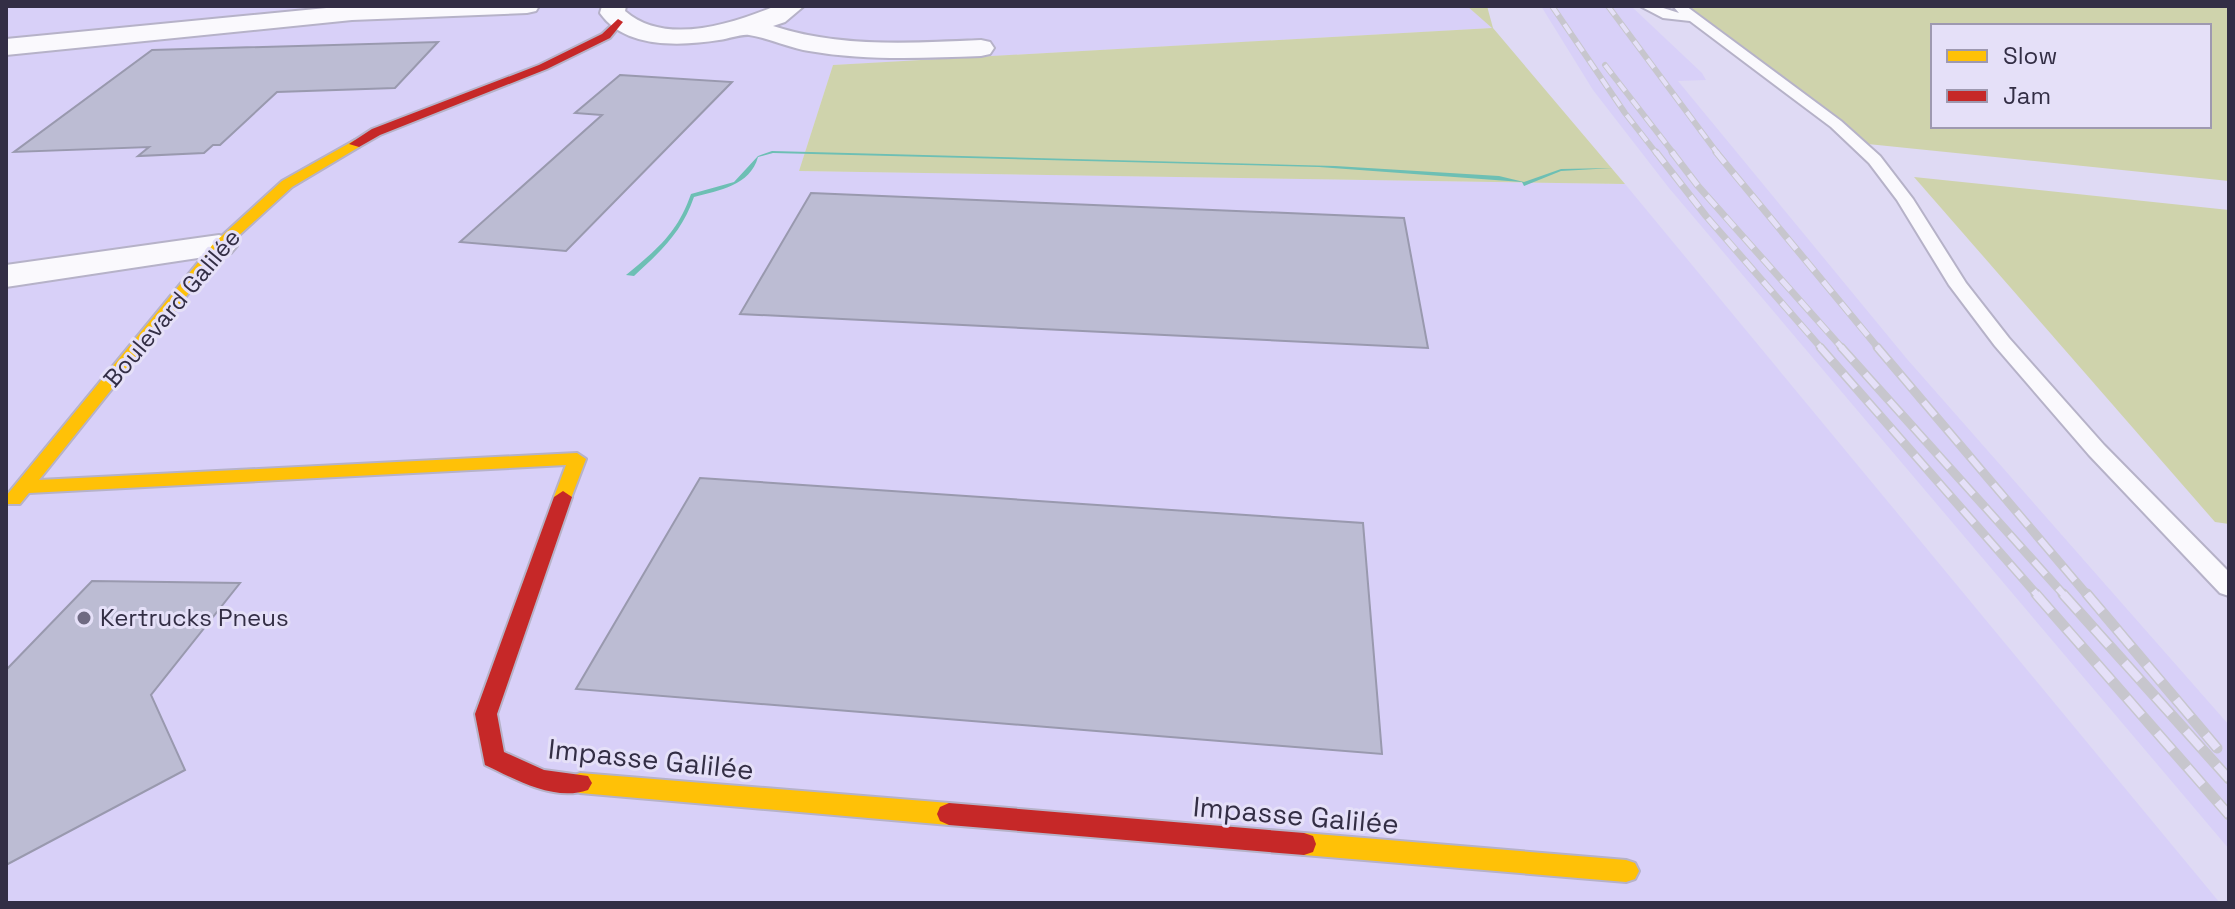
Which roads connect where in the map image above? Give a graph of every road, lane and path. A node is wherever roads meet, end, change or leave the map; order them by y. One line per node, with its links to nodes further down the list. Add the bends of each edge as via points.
1 (527, 6): 8 (street, via 352,13)
2 (792, 6): 6 (street)
3 (1646, 6): 4 (lane, via 1667,15)
4 (1686, 12): 15 (lane, via 1858,143 1888,176 1973,305 2137,493)
5 (616, 14): 7 (street, via 634,30); 10 (street, Boulevard Galilée, via 606,36)
6 (750, 27): 7 (street, via 688,36); 9 (street, via 783,40 880,52)
7 (658, 34): 10 (street, Boulevard Galilée)
8 (6, 47)
9 (981, 48)
10 (543, 67): 11 (street, Boulevard Galilée, via 376,132 287,184)
11 (219, 246): 12 (street); 13 (street, Boulevard Galilée)
12 (6, 276)
13 (25, 487): 14 (street, Boulevard Galilée); 16 (street, Impasse Galilée, via 577,459 486,714 493,758 542,780)
14 (6, 508)
15 (2229, 587)
16 (1626, 871)

